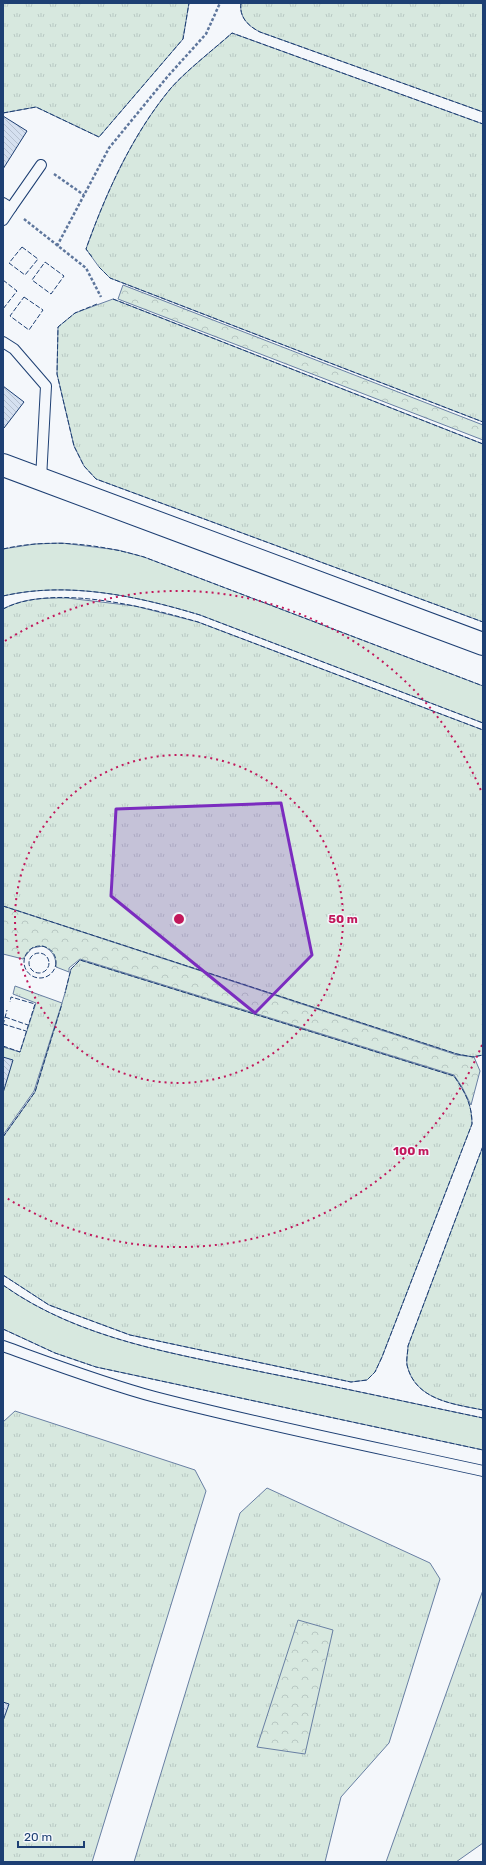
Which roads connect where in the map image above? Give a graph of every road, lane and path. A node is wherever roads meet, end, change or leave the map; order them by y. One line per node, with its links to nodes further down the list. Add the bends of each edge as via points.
1 (220, 3): 3 (path, via 206,34 109,148)
2 (41, 165): 3 (path); 4 (lane)
3 (84, 195): 6 (path)
4 (7, 206): 5 (lane); 6 (path)
5 (3, 220)
6 (58, 246): 7 (path, via 86,268)
7 (101, 297)
8 (3, 342): 10 (lane, via 14,349 46,386)
9 (3, 465): 10 (street)
10 (41, 479): 11 (street)
11 (483, 644)
12 (3, 1346): 13 (lane, via 77,1373 154,1396)
13 (483, 1471)

